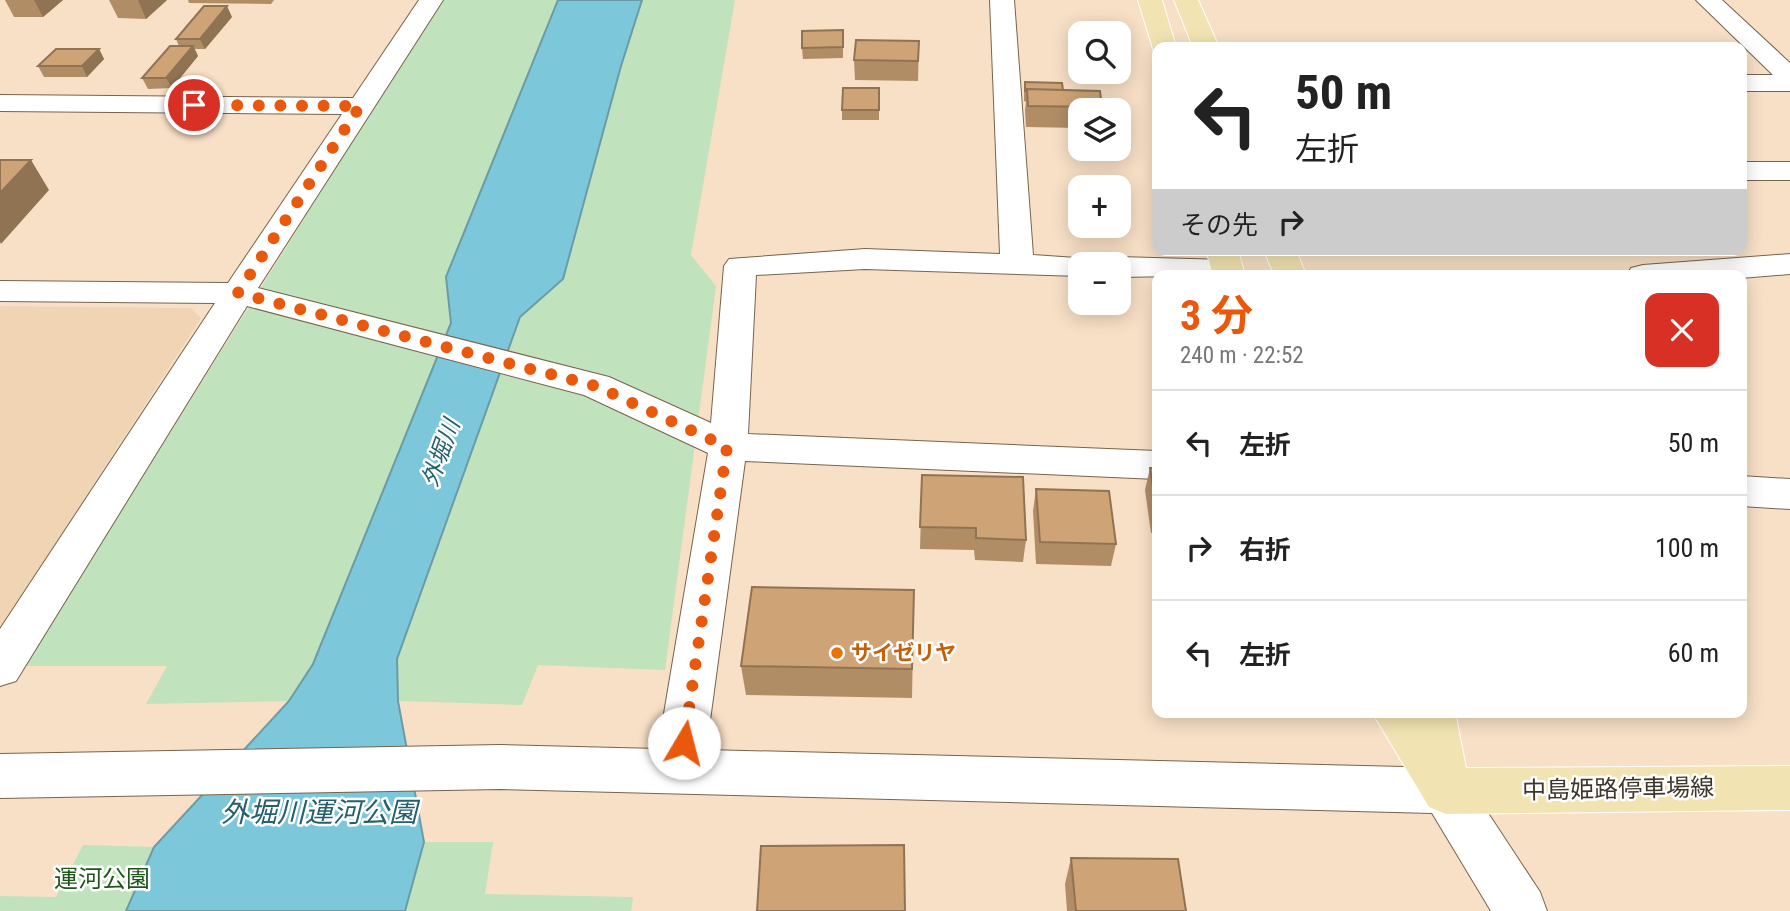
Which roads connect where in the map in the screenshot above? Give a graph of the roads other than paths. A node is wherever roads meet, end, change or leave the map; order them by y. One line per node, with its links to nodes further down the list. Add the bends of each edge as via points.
1 (431, 0): 12 (street)
2 (1002, 0): 15 (street)
3 (1150, 0): 6 (main road)
4 (1186, 0): 7 (main road)
5 (1709, 0): 8 (street)
6 (1162, 42)
7 (1204, 42)
8 (1790, 77)
9 (1747, 83): 10 (street)
10 (1790, 83)
11 (0, 103): 12 (street)
12 (360, 106): 22 (street)
13 (1747, 171): 14 (street)
14 (1790, 171)
15 (1017, 264): 18 (street); 23 (street, via 865,259 740,266)
16 (1790, 264): 20 (street)
17 (1226, 265): 19 (street)
18 (1068, 266)
19 (1131, 267)
20 (1710, 270)
21 (0, 291): 22 (street)
22 (238, 293): 23 (street, via 596,386); 27 (street)
23 (727, 447): 24 (street); 30 (street)
24 (1152, 464)
25 (1747, 491): 26 (street)
26 (1790, 494)
27 (0, 667)
28 (1399, 718): 33 (main road)
29 (1433, 718): 33 (main road)
30 (680, 770): 31 (street, via 500,767); 33 (street)
31 (0, 776)
32 (1790, 788): 33 (main road, 中島姫路停車場線)
33 (1446, 791): 34 (street)
34 (1521, 911)

